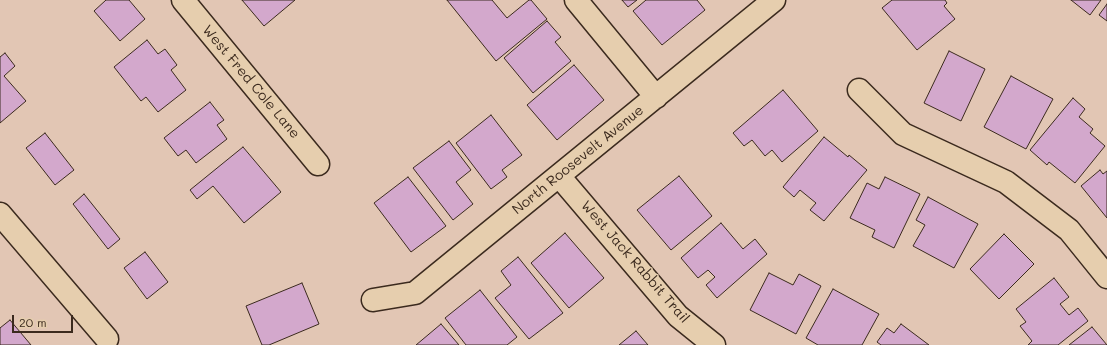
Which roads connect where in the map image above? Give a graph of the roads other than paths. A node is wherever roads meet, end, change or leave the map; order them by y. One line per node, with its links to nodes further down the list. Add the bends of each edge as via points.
1 (183, 0): 6 (street, West Fred Cole Lane)
2 (576, 0): 5 (street)
3 (774, 0): 5 (street, North Roosevelt Avenue)
4 (859, 90): 9 (street, via 903,134 1006,182 1069,230)
5 (656, 97): 7 (street, North Roosevelt Avenue)
6 (318, 164)
7 (559, 176): 10 (street, North Roosevelt Avenue, via 415,293); 12 (street, West Jack Rabbit Trail, via 678,316)
8 (0, 214): 11 (street)
9 (1107, 277)
10 (373, 300)
11 (107, 338)
12 (714, 345)

